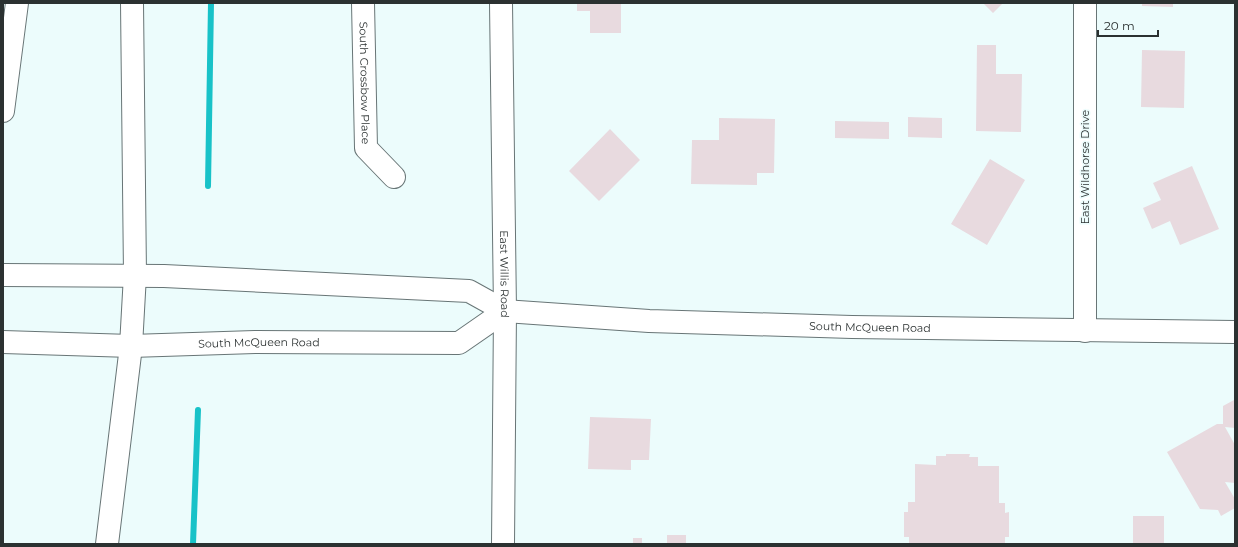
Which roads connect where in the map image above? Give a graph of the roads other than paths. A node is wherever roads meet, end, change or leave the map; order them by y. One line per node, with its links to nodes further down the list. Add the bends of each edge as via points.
1 (17, 3): 6 (main road)
2 (132, 3): 9 (main road)
3 (364, 3): 7 (main road, South Crossbow Place, via 366,148)
4 (501, 3): 10 (main road, East Willis Road)
5 (1085, 3): 11 (main road, East Wildhorse Drive)
6 (3, 111)
7 (394, 176)
8 (3, 275): 9 (main road, South McQueen Road)
9 (135, 275): 10 (main road, South McQueen Road, via 468,291); 14 (main road)
10 (505, 311): 11 (main road, South McQueen Road, via 649,321); 14 (main road, South McQueen Road, via 459,343 255,342); 16 (main road, East Willis Road)
11 (1085, 331): 12 (main road, South McQueen Road)
12 (1235, 332)
13 (3, 342): 14 (main road, South McQueen Road)
14 (130, 346): 15 (main road)
15 (107, 544)
16 (503, 544)

